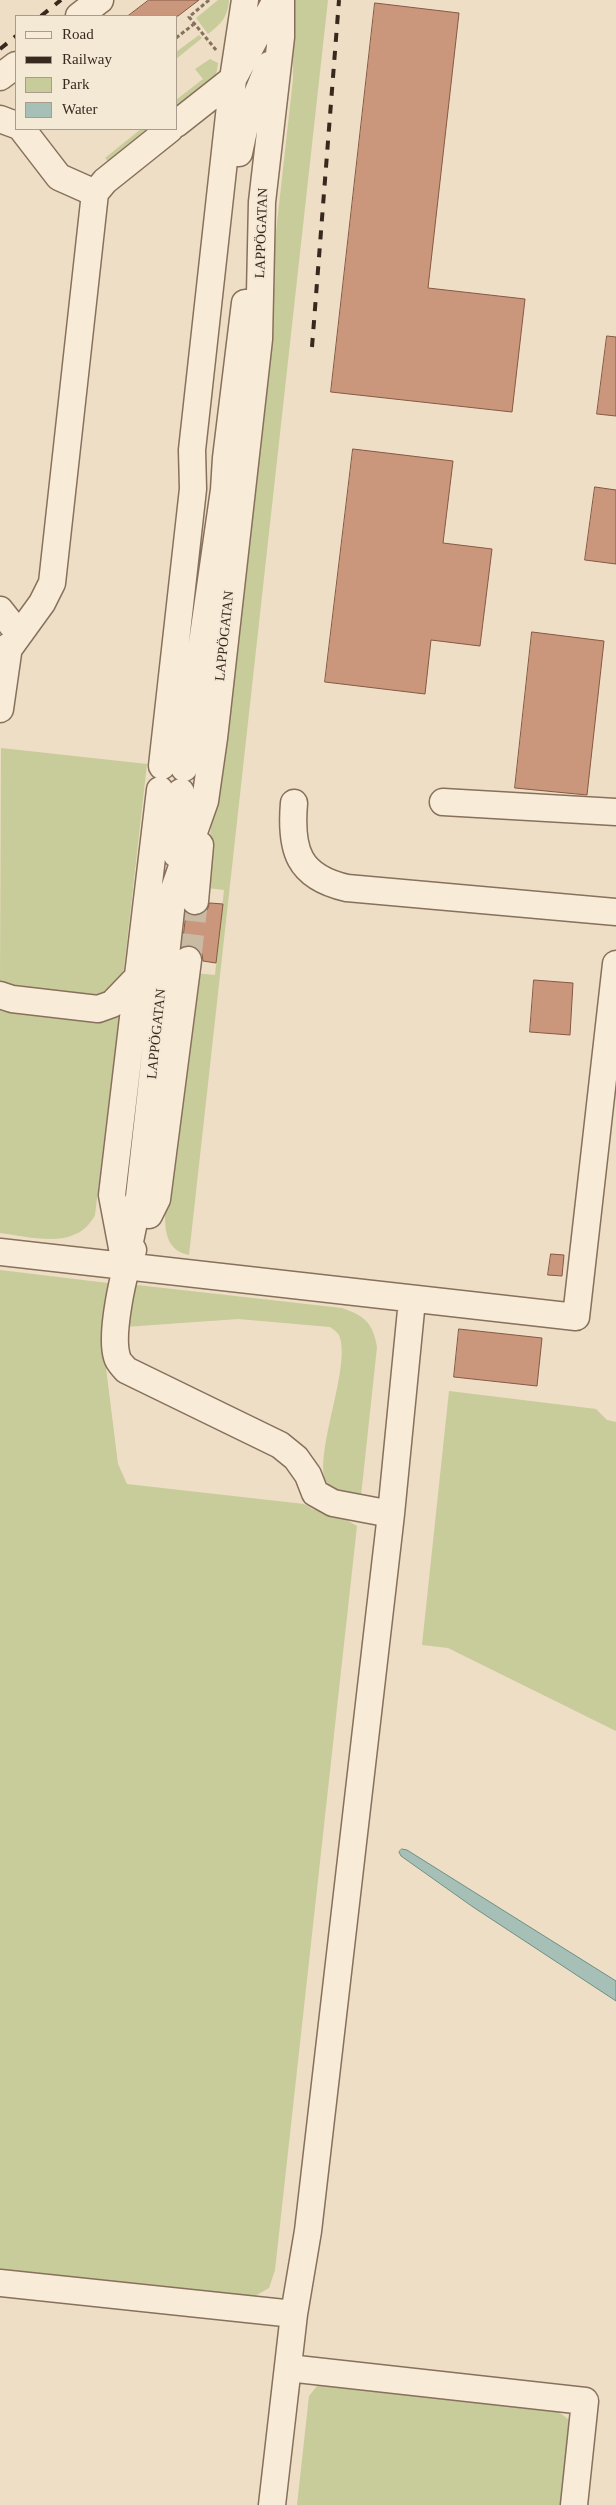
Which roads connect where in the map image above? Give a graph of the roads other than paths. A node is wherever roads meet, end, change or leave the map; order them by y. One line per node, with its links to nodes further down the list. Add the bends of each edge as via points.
1 (100, 0): 5 (street)
2 (245, 0): 9 (street, LAPPÖGATAN)
3 (276, 0): 9 (street)
4 (281, 0): 6 (street, LAPPÖGATAN)
5 (80, 15)
6 (281, 37): 16 (street, LAPPÖGATAN); 17 (street, via 246,121 237,162 216,362)
7 (15, 66): 8 (street)
8 (0, 77)
9 (233, 79): 11 (street); 21 (street, LAPPÖGATAN, via 191,460 193,489)
10 (0, 119): 12 (street)
11 (178, 122)
12 (15, 124)
13 (23, 130): 15 (street, via 59,177)
14 (169, 130): 15 (street, via 105,181)
15 (96, 194): 19 (street, via 52,583 42,603)
16 (262, 202): 17 (street, via 242,319); 21 (street, LAPPÖGATAN, via 258,339 220,688)
17 (229, 426): 21 (street, via 224,490)
18 (0, 610): 19 (street)
19 (10, 647): 20 (street)
20 (0, 708)
21 (178, 783): 28 (street, LAPPÖGATAN); 31 (street, LAPPÖGATAN, via 184,897 139,1197)
22 (443, 802): 24 (street)
23 (294, 803): 25 (street, via 294,845 302,862 321,880 331,884)
24 (616, 812)
25 (616, 912)
26 (188, 960): 31 (street, via 157,1199)
27 (616, 964): 32 (street, via 576,1317)
28 (136, 979): 29 (street, via 112,1004 98,1009 12,999); 31 (street, LAPPÖGATAN, via 112,1195)
29 (0, 994)
30 (0, 1252): 31 (street)
31 (125, 1266): 32 (street); 33 (street, via 116,1336 117,1358 126,1370 280,1445 296,1458 315,1493 333,1503)
32 (412, 1300): 33 (street)
33 (391, 1514): 35 (street, via 308,2231)
34 (0, 2283): 35 (street)
35 (294, 2314): 36 (street)
36 (288, 2368): 37 (street); 38 (street, via 585,2401)
37 (272, 2505)
38 (574, 2505)

